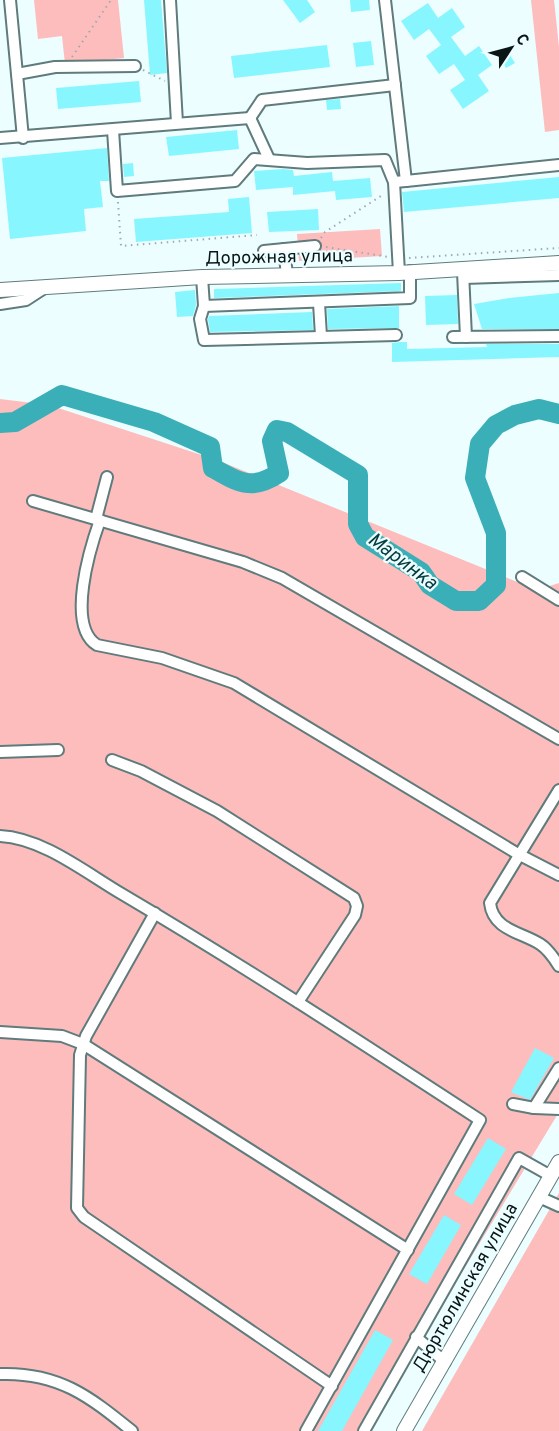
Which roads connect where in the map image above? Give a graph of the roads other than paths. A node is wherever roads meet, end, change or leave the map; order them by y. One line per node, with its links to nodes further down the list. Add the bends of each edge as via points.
1 (10, 0): 5 (street)
2 (170, 0): 8 (street)
3 (385, 0): 6 (street)
4 (135, 66): 5 (street, via 65,67)
5 (17, 74): 11 (street)
6 (395, 85): 7 (street, via 261,100); 14 (street)
7 (250, 118): 8 (street); 12 (street)
8 (177, 123): 9 (street)
9 (113, 130): 11 (street); 12 (street, via 117,191 235,181 254,159)
10 (0, 138): 11 (street)
11 (23, 138)
12 (269, 159): 14 (street, via 307,164 385,160)
13 (559, 165): 14 (street)
14 (400, 181): 19 (street)
15 (315, 246): 16 (street)
16 (284, 249): 17 (street); 21 (street)
17 (264, 251)
18 (559, 263): 20 (main road, Дорожная улица)
19 (402, 267): 20 (main road, Дорожная улица); 21 (main road, Дорожная улица); 26 (street, via 410,298)
20 (464, 273): 22 (street); 33 (street)
21 (287, 275): 23 (main road, Дорожная улица)
22 (559, 275)
23 (202, 278): 24 (main road, Дорожная улица); 28 (street)
24 (46, 287): 25 (main road, Дорожная улица); 27 (street, via 26,300)
25 (0, 290)
26 (319, 303): 28 (street); 30 (street)
27 (0, 304)
28 (204, 306): 30 (street, via 200,319 204,340)
29 (396, 335): 30 (street)
30 (321, 336)
31 (559, 336): 33 (street)
32 (453, 337): 33 (street)
33 (466, 337)
34 (106, 477): 36 (street)
35 (33, 501): 36 (street)
36 (98, 520): 39 (street, via 243,562 296,584); 45 (street, via 84,584 84,626 90,640 97,645 162,658 234,683)
37 (522, 577): 38 (street)
38 (559, 600)
39 (559, 739)
40 (58, 750): 41 (street)
41 (0, 752)
42 (112, 760): 49 (street, via 217,811 354,898 356,915)
43 (559, 790): 45 (street)
44 (0, 836): 47 (street, via 38,846)
45 (518, 854): 46 (street); 48 (street, via 490,903 491,911 505,928 540,944)
46 (559, 875)
47 (154, 913): 49 (street); 51 (street)
48 (559, 966)
49 (298, 1002): 60 (street, via 480,1120)
50 (0, 1032): 51 (street, via 62,1036)
51 (83, 1044): 60 (street); 64 (street, via 78,1066 76,1204 81,1214)
52 (559, 1068): 54 (street)
53 (513, 1104): 54 (street)
54 (534, 1108): 55 (street)
55 (559, 1109)
56 (559, 1162): 57 (main road, Дюртюлинская улица)
57 (551, 1176): 58 (main road, Дюртюлинская улица); 61 (street, via 519,1158)
58 (539, 1197): 59 (street); 62 (main road, Дюртюлинская улица)
59 (559, 1206)
60 (408, 1250): 64 (street)
61 (416, 1337): 62 (street); 67 (street)
62 (445, 1362): 68 (main road, Дюртюлинская улица)
63 (0, 1374): 65 (street, via 35,1375 68,1386 90,1397)
64 (332, 1386): 66 (street)
65 (132, 1431)
66 (306, 1431)
67 (364, 1431)
68 (404, 1431)

